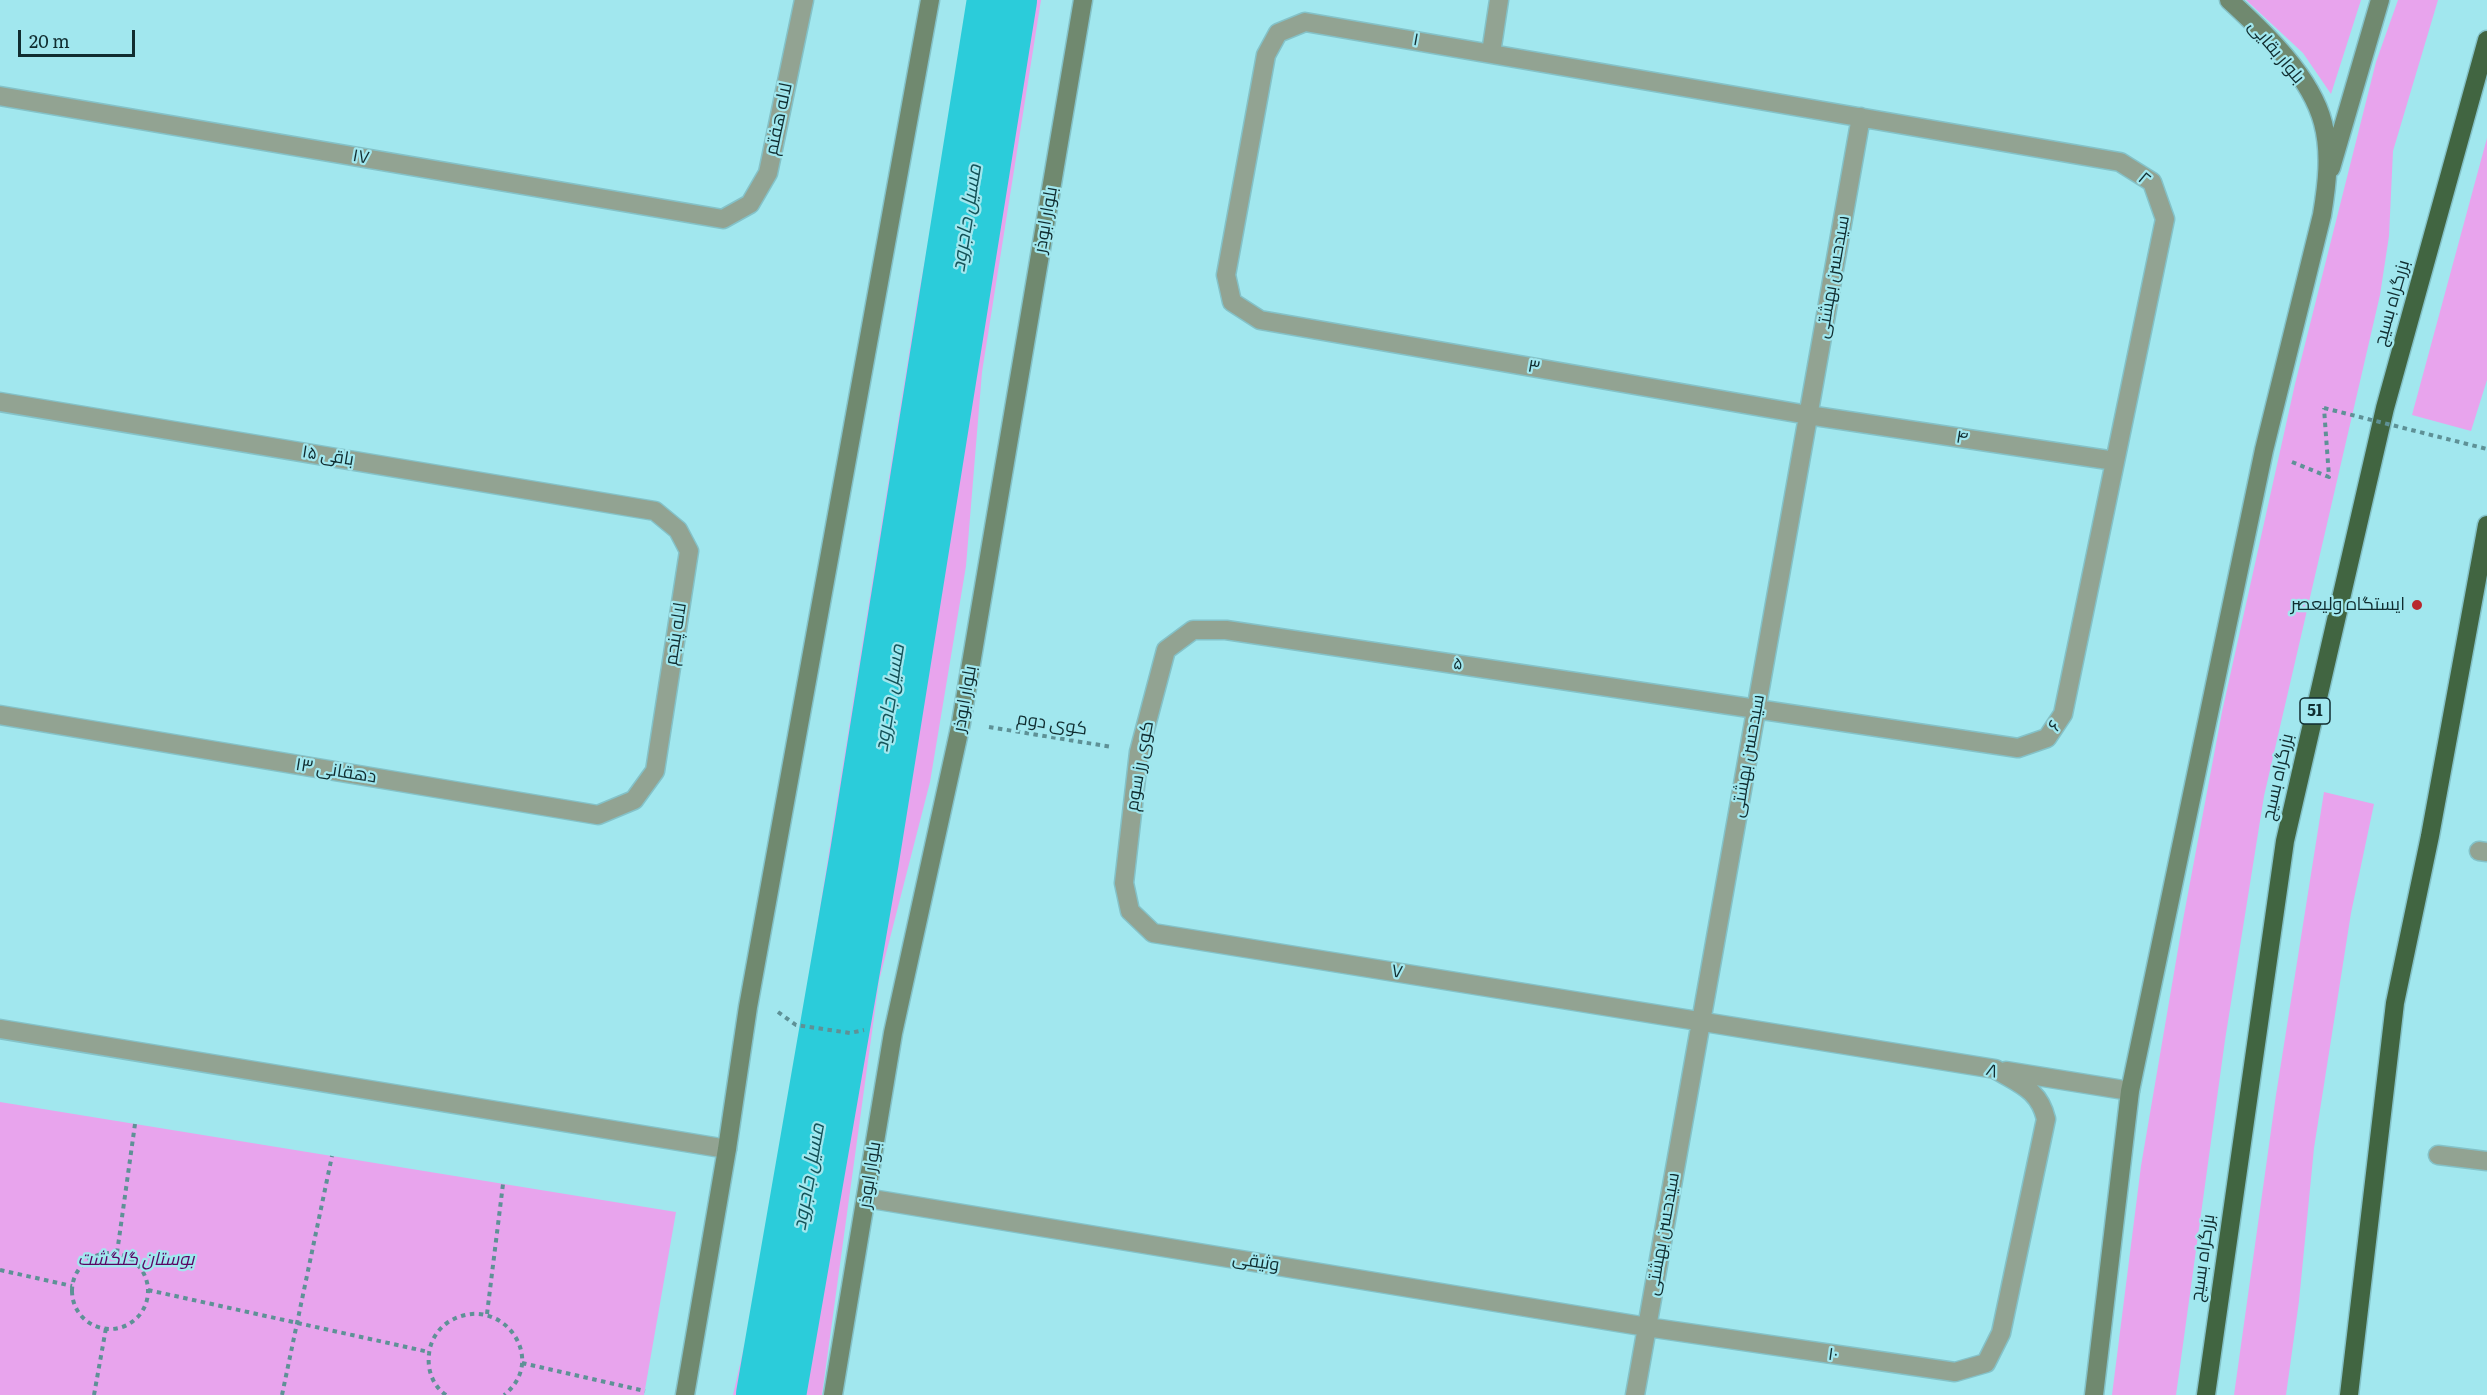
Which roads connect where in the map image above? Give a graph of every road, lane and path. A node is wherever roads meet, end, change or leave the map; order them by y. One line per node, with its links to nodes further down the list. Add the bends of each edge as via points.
1 (804, 0): 12 (street, لاله هفتم, via 768,173 750,204)
2 (930, 0): 35 (main road, via 748,1007)
3 (1083, 0): 24 (main road, بلوار ابوذر)
4 (1499, 0): 8 (street)
5 (2229, 0): 11 (main road, بلوار بقایی, via 2290,62 2311,94 2323,123)
6 (2380, 0): 11 (main road)
7 (2487, 40): 61 (highway, بزرگراه بسیج / 51, via 2385,408 2285,841)
8 (1491, 53): 10 (street, ۱); 13 (street, ۱, via 1305,22 1278,33 1266,55 1226,275 1232,302)
9 (0, 96): 12 (street, ۱۷)
10 (1861, 117): 15 (street, سیدحسن بهشتی); 18 (street, ۲, via 2120,162 2152,182 2165,219)
11 (2328, 177): 17 (main road, بلوار بقایی)
12 (723, 219)
13 (1260, 320): 15 (street, ۳)
14 (0, 402): 19 (street, باقی ۱۵)
15 (1808, 415): 18 (street, ۴); 22 (street, سیدحسن بهشتی)
16 (2487, 449): 17 (path, bridge, via 2324,408 2329,477)
17 (2264, 450): 33 (main road, بلوار بقایی)
18 (2115, 461): 22 (street, ۶, via 2063,714 2047,738 2018,748)
19 (655, 511): 26 (street, لاله پنجم, via 678,530 689,551)
20 (2487, 525): 62 (highway, via 2396,1003)
21 (1166, 650): 22 (street, ۵, via 1193,630 1226,630); 25 (street, کوی رز سوم)
22 (1756, 708): 29 (street, سیدحسن بهشتی)
23 (0, 715): 26 (street, دهقانی ۱۳, via 598,815 634,800)
24 (961, 723): 25 (path, کوی دوم); 40 (main road, بلوار ابوذر, via 893,1033)
25 (1139, 752): 27 (street, کوی رز سوم)
26 (655, 771)
27 (1124, 883): 29 (street, ۷, via 1130,911 1153,933)
28 (777, 1011): 31 (path, via 796,1025 850,1033)
29 (1701, 1020): 32 (street, ۸); 47 (street, سیدحسن بهشتی)
30 (0, 1029): 35 (street)
31 (868, 1029)
32 (1995, 1069): 33 (street); 49 (street, ۸, via 2032,1092 2042,1104 2046,1119)
33 (2130, 1092): 60 (main road, بلوار بقایی)
34 (135, 1124): 41 (path)
35 (727, 1149): 57 (main road)
36 (2438, 1155): 38 (street)
37 (332, 1156): 46 (path)
38 (2487, 1161)
39 (503, 1184): 45 (path)
40 (866, 1198): 47 (street, وثیقی); 58 (main road, بلوار ابوذر)
41 (117, 1253): 43 (path, via 91,1257 81,1265); 44 (path, via 139,1266)
42 (0, 1270): 43 (path)
43 (72, 1287): 48 (path, via 77,1310 84,1319)
44 (148, 1290): 46 (path); 48 (path, via 140,1314 118,1328)
45 (487, 1314): 50 (path, via 471,1313 443,1325); 51 (path, via 509,1327 521,1350)
46 (297, 1324): 50 (path); 54 (path)
47 (1647, 1327): 49 (street, ۱۰, via 1955,1372 1986,1363); 59 (street, سیدحسن بهشتی)
48 (106, 1328): 53 (path)
49 (2001, 1333)
50 (429, 1352): 55 (path, via 433,1380)
51 (522, 1363): 52 (path); 56 (path, via 518,1378)
52 (645, 1391)
53 (94, 1395)
54 (282, 1395)
55 (446, 1395)
56 (504, 1395)
57 (685, 1395)
58 (833, 1395)
59 (1635, 1395)
60 (2094, 1395)
61 (2206, 1395)
62 (2349, 1395)

